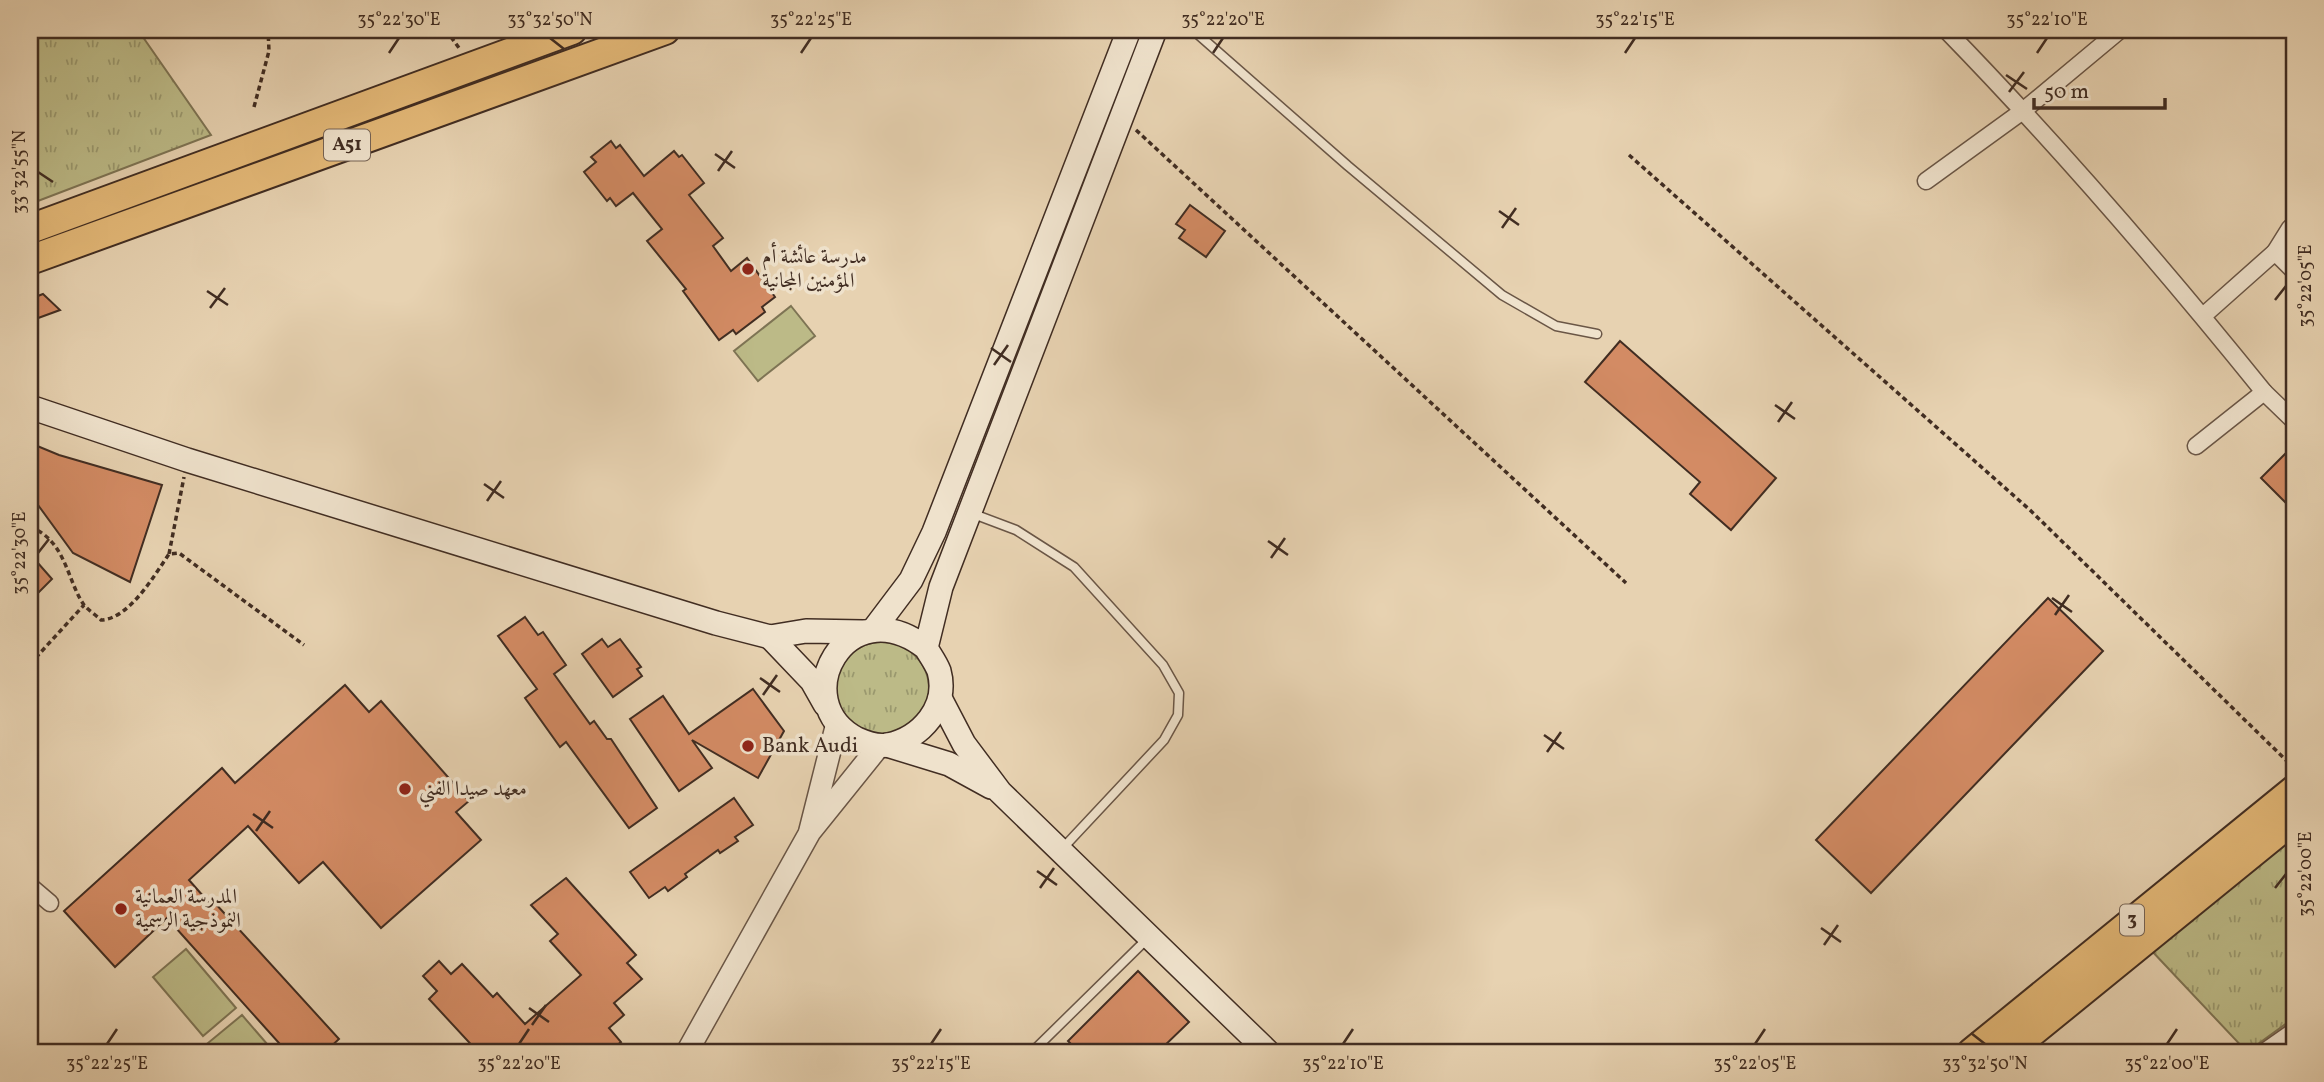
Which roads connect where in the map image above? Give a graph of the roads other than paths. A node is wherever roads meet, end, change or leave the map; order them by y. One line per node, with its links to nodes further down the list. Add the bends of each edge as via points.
1 (572, 30): 11 (highway, A51)
2 (665, 30): 13 (highway, A51)
3 (1129, 30): 22 (main road, via 934,532 911,580)
4 (1155, 30): 21 (main road)
5 (1194, 30): 16 (lane, via 1502,295 1556,326)
6 (1946, 30): 8 (street)
7 (2120, 30): 8 (street)
8 (2024, 110): 9 (street); 15 (street)
9 (1926, 181)
10 (2290, 228): 12 (street)
11 (30, 229)
12 (2275, 252): 14 (street); 15 (street)
13 (30, 260)
14 (2294, 271)
15 (2203, 316): 17 (street)
16 (1597, 334)
17 (2264, 393): 19 (street); 20 (street)
18 (30, 407): 23 (main road, via 187,460)
19 (2294, 421)
20 (2196, 446)
21 (970, 513): 24 (main road, via 941,587); 32 (lane, via 1016,530 1074,567 1163,665 1179,694 1178,715 1164,740)
22 (869, 631): 23 (main road); 24 (main road, via 893,630); 26 (main road, via 842,645 829,664 824,688)
23 (770, 636): 26 (main road, via 812,681)
24 (926, 648): 25 (main road, via 939,671)
25 (940, 698): 27 (main road, via 930,721 911,738); 29 (main road, via 964,744)
26 (833, 717): 27 (main road, via 849,735); 31 (street)
27 (883, 745): 29 (main road, via 949,764); 31 (street)
28 (2294, 789): 36 (main road, 3)
29 (1000, 792): 32 (main road)
30 (2294, 820): 36 (main road, 3)
31 (810, 832): 38 (street)
32 (1060, 851): 35 (main road)
33 (30, 886): 34 (street)
34 (50, 902)
35 (1149, 937): 39 (lane); 40 (main road)
36 (2038, 1013): 41 (main road, 3); 42 (main road, 3)
37 (2294, 1031): 43 (street)
38 (687, 1052)
39 (1032, 1052)
40 (1268, 1052)
41 (1971, 1052)
42 (2009, 1052)
43 (2264, 1052)

